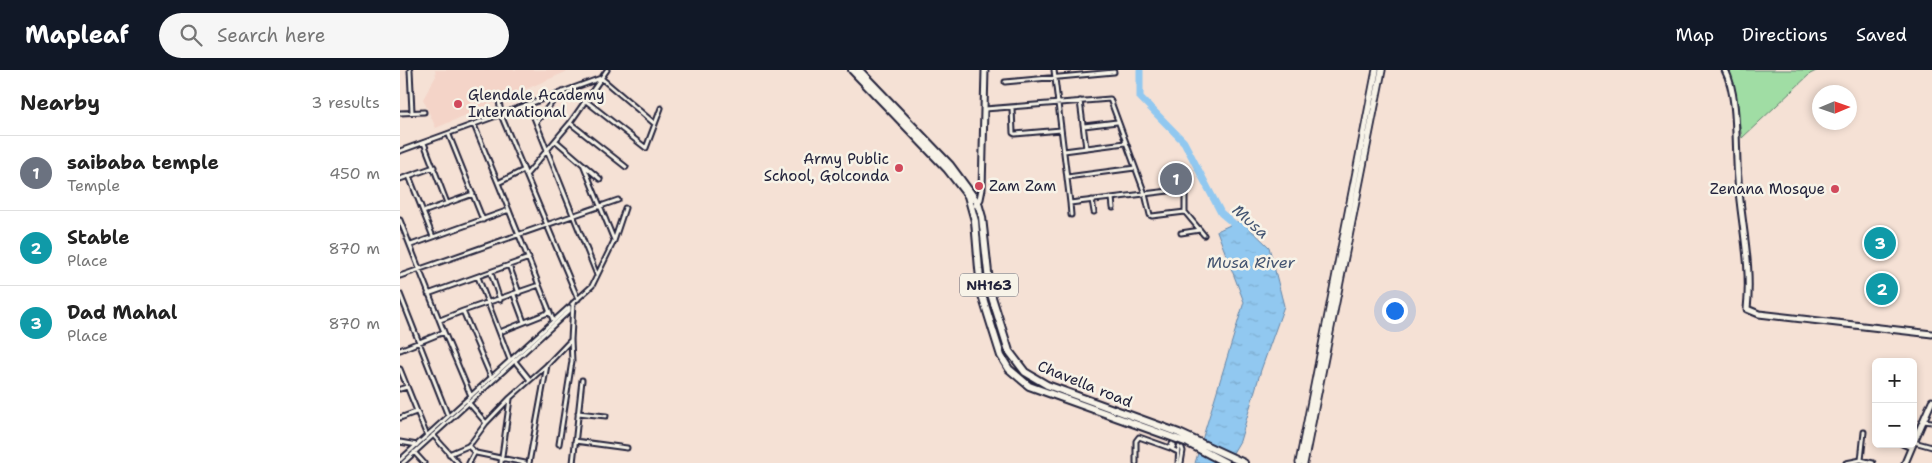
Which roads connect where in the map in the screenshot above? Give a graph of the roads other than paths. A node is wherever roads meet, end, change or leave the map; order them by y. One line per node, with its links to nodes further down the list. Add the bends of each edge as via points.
1 (410, 70): 23 (street)
2 (607, 70): 11 (street)
3 (852, 70): 63 (highway, Chavella road / NH163, via 947,170 968,196)
4 (859, 70): 60 (highway, Chavella road / NH163, via 950,165)
5 (985, 70): 22 (street)
6 (1054, 70): 12 (street)
7 (1376, 70): 161 (main road)
8 (1382, 70): 162 (main road)
9 (1725, 70): 105 (street, via 1732,95 1738,182 1748,256 1747,309 1759,314)
10 (1114, 72): 12 (street)
11 (600, 78): 14 (street); 16 (street); 30 (street)
12 (1056, 79): 13 (street); 18 (street)
13 (1005, 82)
14 (559, 95): 19 (street); 27 (street)
15 (499, 100): 26 (street)
16 (586, 101): 29 (street); 30 (street, via 646,148)
17 (1080, 101): 18 (street); 28 (street, via 1110,99); 32 (street)
18 (1058, 104): 21 (street); 33 (street)
19 (529, 105): 26 (street); 27 (street)
20 (661, 108): 30 (street)
21 (1012, 108): 22 (street); 33 (street, via 1015,134)
22 (985, 110): 60 (street, via 982,189)
23 (412, 112): 24 (street); 25 (street)
24 (424, 112)
25 (400, 113)
26 (501, 115): 31 (street); 46 (street)
27 (536, 122): 40 (street)
28 (1117, 122): 32 (street); 37 (street)
29 (570, 123): 35 (street); 44 (street)
30 (655, 124)
31 (474, 126): 34 (street); 52 (street)
32 (1084, 126): 38 (street)
33 (1061, 130): 41 (street)
34 (449, 135): 36 (street); 53 (street)
35 (556, 141): 40 (street); 42 (street)
36 (424, 143): 39 (street); 43 (street)
37 (1125, 143): 38 (street); 45 (street)
38 (1086, 148): 41 (street)
39 (400, 151)
40 (547, 151): 47 (street); 69 (street)
41 (1064, 151): 49 (street)
42 (583, 164): 51 (street); 61 (street)
43 (434, 167): 48 (street); 58 (street)
44 (626, 167)
45 (1135, 168): 49 (street); 54 (street)
46 (524, 170): 47 (street); 52 (street)
47 (527, 174): 73 (street)
48 (408, 176): 50 (street); 66 (street)
49 (1067, 177): 59 (street)
50 (400, 179)
51 (600, 179)
52 (498, 183): 65 (street)
53 (473, 194): 58 (street); 72 (street)
54 (1145, 194): 55 (street); 68 (street, via 1152,216); 68 (street, via 1185,189)
55 (1112, 198): 57 (street); 64 (street)
56 (618, 200): 61 (street)
57 (1092, 200): 59 (street); 67 (street)
58 (447, 203): 66 (street)
59 (1070, 203): 70 (street)
60 (978, 204): 63 (street); 135 (highway, Chavella road / NH163, via 990,291 1009,351 1020,368 1047,386)
61 (600, 206): 69 (street); 79 (street)
62 (625, 208): 79 (street)
63 (972, 208): 135 (highway, Chavella road / NH163, via 982,294 1001,356 1009,369 1029,386)
64 (1112, 208)
65 (509, 210): 72 (street); 76 (street)
66 (423, 212): 78 (street)
67 (1094, 212)
68 (1185, 212): 74 (street)
69 (573, 214): 73 (street); 85 (street)
70 (1071, 215)
71 (400, 220): 80 (street)
72 (483, 220): 78 (street)
73 (546, 224): 76 (street); 93 (street)
74 (1201, 230): 75 (street); 77 (street)
75 (1180, 234)
76 (519, 235): 81 (street); 83 (street)
77 (1204, 235)
78 (433, 236): 80 (street)
79 (614, 240): 85 (street)
80 (411, 245): 83 (street)
81 (528, 258): 82 (street); 88 (street)
82 (509, 265): 84 (street); 89 (street)
83 (419, 269): 86 (street); 91 (street)
84 (490, 273): 87 (street); 94 (street)
85 (597, 275): 93 (street, via 592,286)
86 (400, 276)
87 (478, 277): 91 (street); 96 (street)
88 (539, 285): 89 (street); 99 (street)
89 (519, 293): 92 (street)
90 (400, 294): 107 (street)
91 (428, 294): 100 (street)
92 (514, 294): 94 (street); 102 (street)
93 (578, 299): 95 (street)
94 (500, 300): 96 (street)
95 (573, 303): 97 (street); 106 (street)
96 (488, 304): 98 (street); 104 (street)
97 (569, 307): 101 (street); 109 (street, via 569,311)
98 (463, 311): 100 (street); 112 (street)
99 (550, 312): 101 (street); 102 (street)
100 (440, 320): 103 (street)
101 (553, 320): 109 (street)
102 (524, 322): 104 (street)
103 (444, 332): 107 (street); 117 (street)
104 (500, 332): 109 (street)
105 (1932, 334)
106 (571, 340): 110 (street); 136 (street, via 571,369)
107 (419, 342): 108 (street); 123 (street)
108 (400, 350)
109 (512, 360): 112 (street); 113 (street); 120 (street)
110 (546, 365): 113 (street); 155 (street)
111 (400, 369): 115 (street)
112 (491, 377): 117 (street)
113 (530, 380): 118 (street)
114 (582, 380): 122 (street)
115 (407, 387): 116 (street); 121 (street)
116 (400, 389)
117 (471, 396): 123 (street)
118 (510, 398): 128 (street); 149 (street)
119 (1932, 401): 126 (street)
120 (468, 402): 128 (street); 130 (street)
121 (416, 412): 125 (street); 132 (street)
122 (578, 413): 124 (street); 133 (street)
123 (448, 416): 132 (street)
124 (606, 416)
125 (400, 418)
126 (1923, 421): 127 (street); 131 (street)
127 (1932, 422)
128 (486, 423): 137 (street)
129 (1864, 432): 148 (street)
130 (433, 435): 139 (street); 146 (street)
131 (1917, 435)
132 (427, 436): 139 (street)
133 (575, 441): 140 (street); 156 (street)
134 (400, 442): 139 (street)
135 (1174, 443): 145 (street); 157 (street, via 1139,437 1136,441); 159 (highway, NH163, via 1188,443); 160 (highway, Chavella road / NH163)
136 (559, 444)
137 (468, 446): 144 (street); 146 (street)
138 (1917, 446): 142 (street)
139 (418, 447): 143 (street)
140 (627, 448)
141 (1912, 448): 165 (street)
142 (1932, 448)
143 (413, 451): 147 (street); 150 (street); 151 (street)
144 (475, 452): 149 (street); 153 (street)
145 (1178, 452): 158 (street); 158 (street, via 1180,448 1183,451)
146 (449, 454): 152 (street)
147 (400, 460)
148 (1861, 460): 163 (street); 164 (street)
149 (501, 461): 154 (street)
150 (403, 463)
151 (424, 463)
152 (458, 463)
153 (469, 463)
154 (525, 463)
155 (529, 463)
156 (573, 463)
157 (1136, 463)
158 (1180, 463)
159 (1226, 463)
160 (1244, 463)
161 (1299, 463)
162 (1304, 463)
163 (1846, 463)
164 (1873, 463)
165 (1905, 463)

